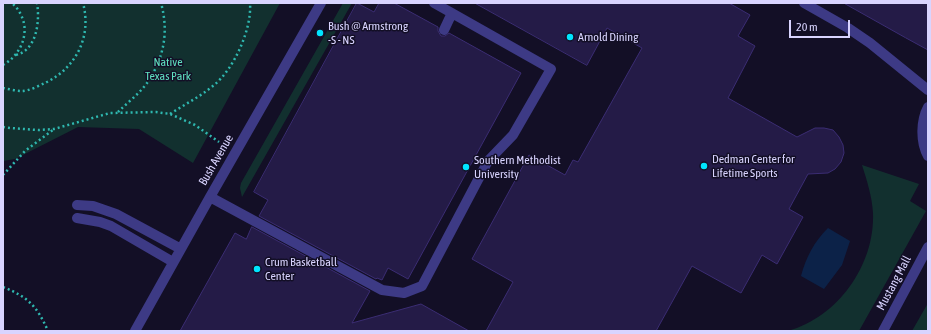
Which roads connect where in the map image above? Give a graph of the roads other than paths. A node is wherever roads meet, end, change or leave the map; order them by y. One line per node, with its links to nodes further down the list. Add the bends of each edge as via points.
1 (321, 3): 9 (street, Bush Avenue)
2 (434, 3): 4 (street)
3 (804, 3): 6 (street, via 870,43)
4 (452, 13): 5 (street); 9 (street, via 551,69 513,135 488,161 422,286 404,293 382,290)
5 (444, 30)
6 (928, 90)
7 (928, 107): 8 (street, via 922,133)
8 (928, 156)
9 (210, 197): 13 (street, Bush Avenue)
10 (76, 205): 13 (street, via 93,206 116,214)
11 (77, 218): 14 (street, via 111,226)
12 (928, 247): 16 (street, Mustang Mall)
13 (181, 249): 14 (street, Bush Avenue)
14 (173, 262): 15 (street, Bush Avenue)
15 (135, 331)
16 (883, 331)

